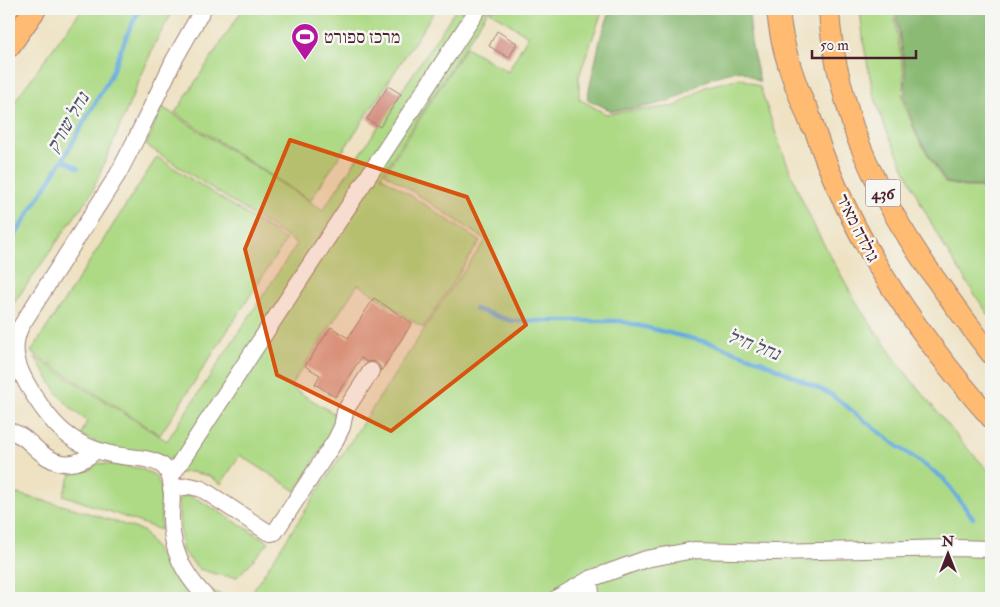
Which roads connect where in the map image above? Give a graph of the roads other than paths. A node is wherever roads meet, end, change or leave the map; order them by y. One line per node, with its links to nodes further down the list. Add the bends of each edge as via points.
1 (36, 9): 7 (highway)
2 (203, 9): 13 (street, via 118,174 21,326 16,341 18,366 42,409 68,435)
3 (478, 9): 14 (street)
4 (778, 9): 8 (highway, via 785,52)
5 (789, 9): 8 (main road, גולדה מאיר / 436, via 795,62)
6 (829, 9): 9 (main road, 436, via 838,73 860,145 878,184 936,280)
7 (9, 46)
8 (812, 125): 11 (main road, גולדה מאיר / 436, via 843,202 888,284 944,361)
9 (991, 354)
10 (371, 371): 14 (street, via 348,406 335,441 275,532 266,532 202,489)
11 (991, 418)
12 (9, 431): 13 (street, via 58,462 77,463)
13 (96, 450): 14 (street, via 156,462 166,469)
14 (170, 483): 17 (street, via 174,546 189,578)
15 (991, 549): 16 (street, via 694,550 646,559)
16 (590, 579): 18 (street); 19 (street)
17 (207, 598)
18 (557, 598)
19 (590, 598)

